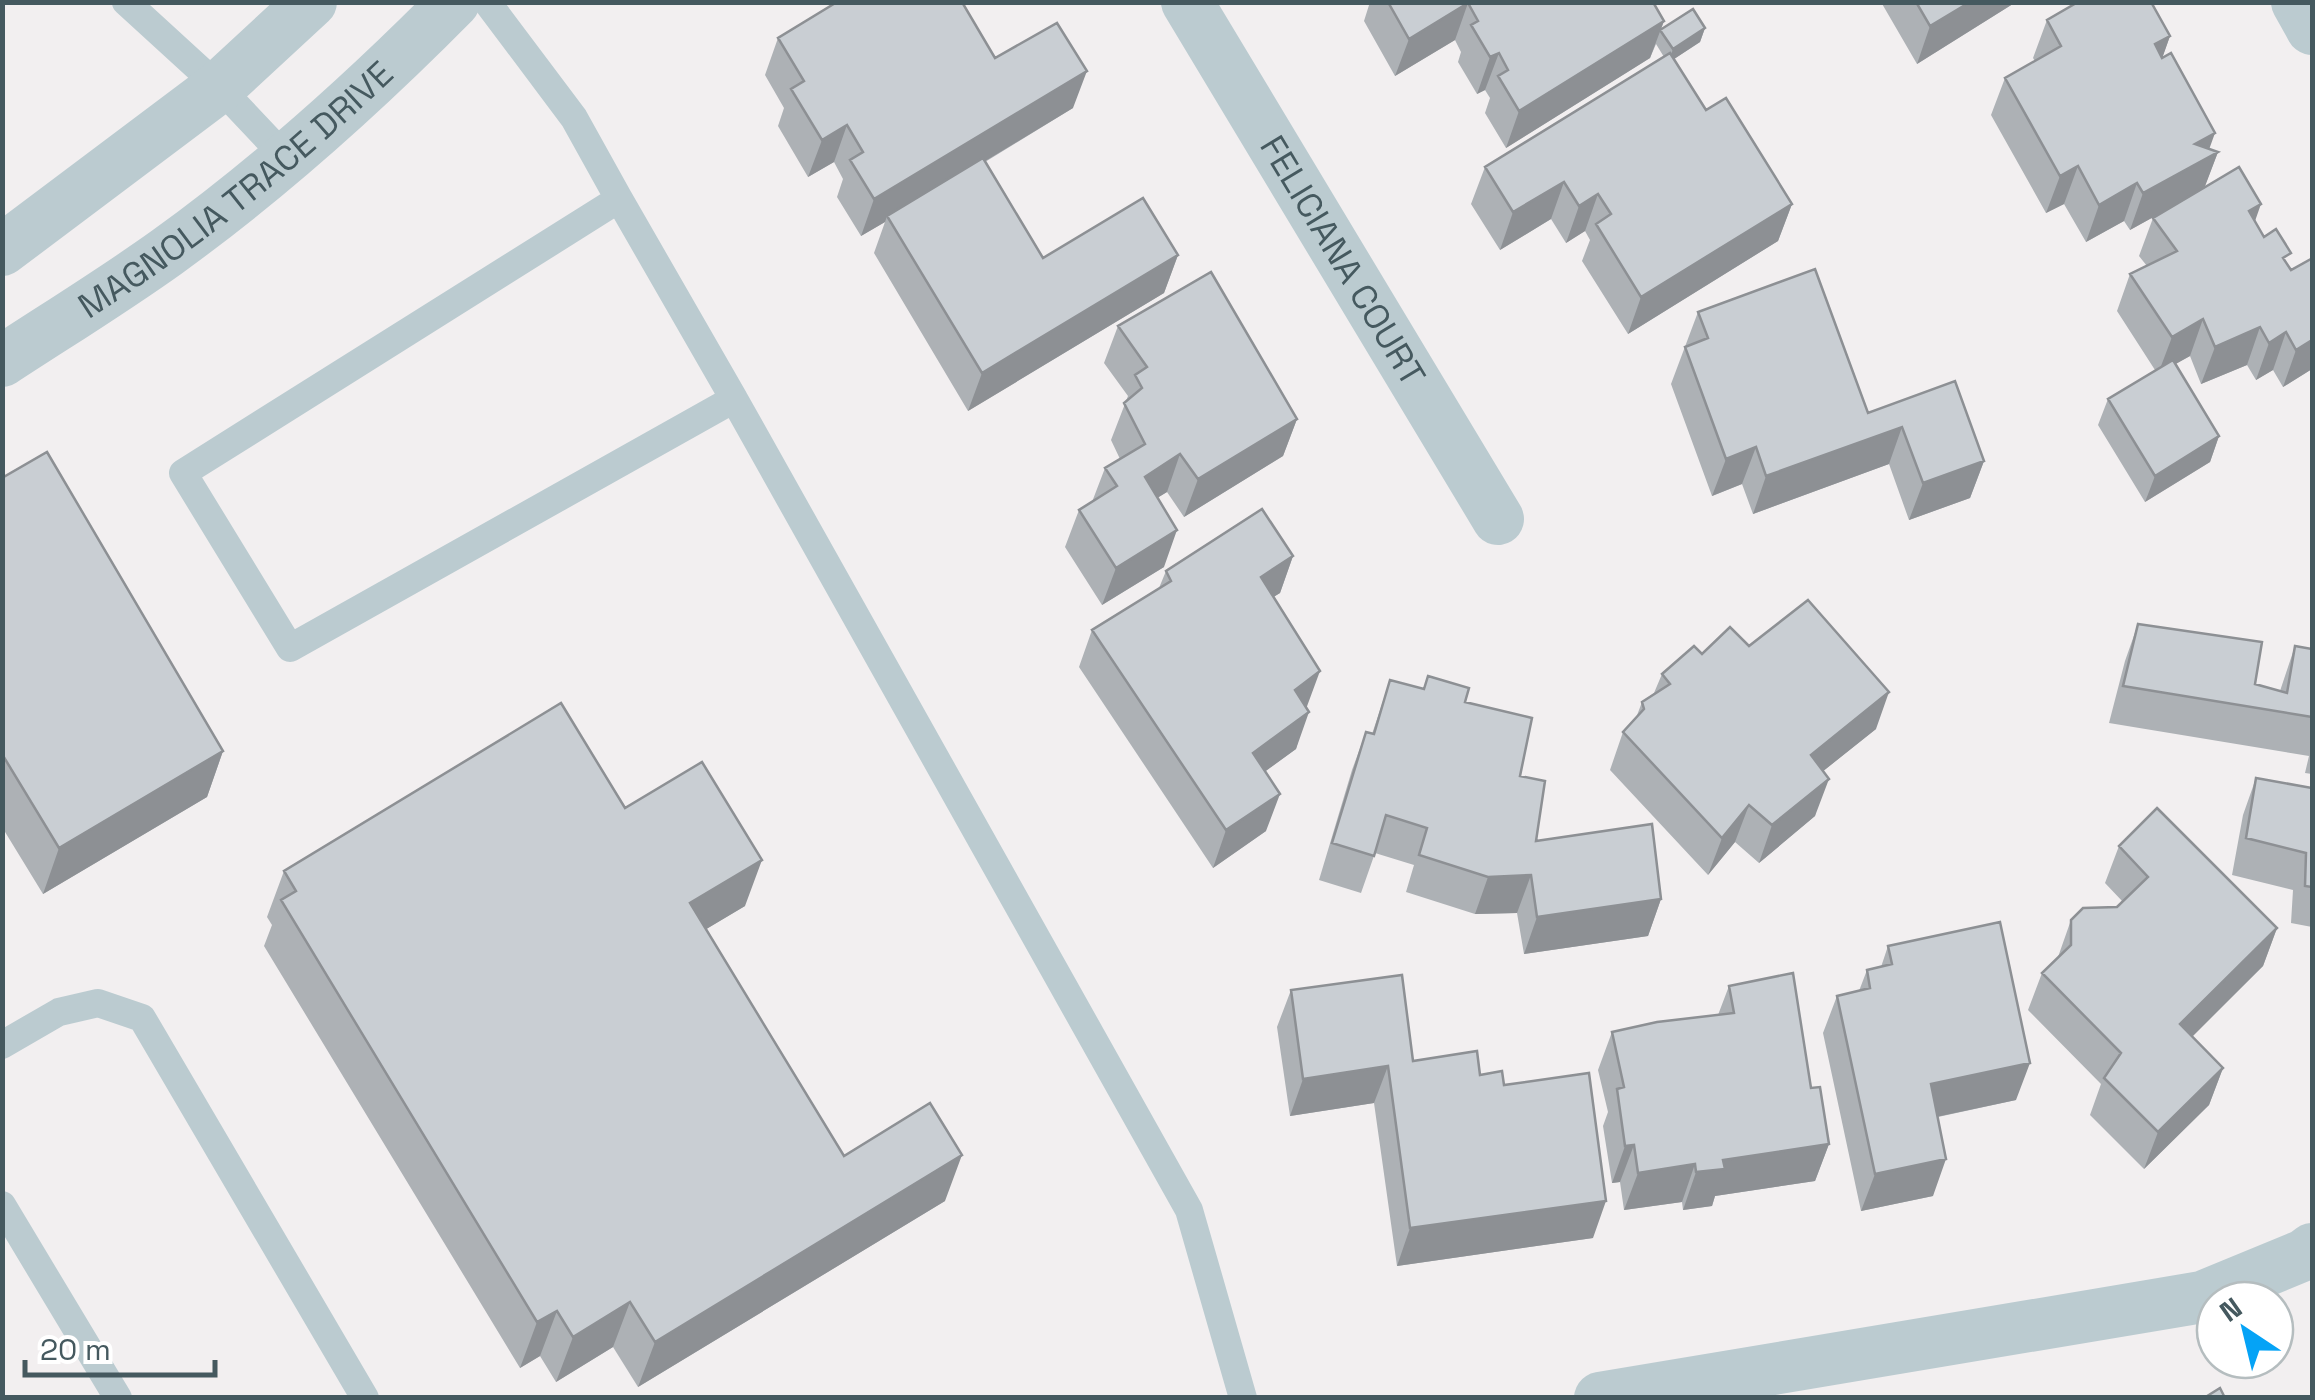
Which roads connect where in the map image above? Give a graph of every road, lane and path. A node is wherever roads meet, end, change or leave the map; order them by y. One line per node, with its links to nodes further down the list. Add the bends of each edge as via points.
1 (126, 2): 8 (lane)
2 (311, 2): 8 (street)
3 (454, 2): 9 (street, MAGNOLIA TRACE DRIVE)
4 (488, 2): 10 (lane, via 574,118)
5 (1187, 2): 14 (street, FELICIANA COURT)
6 (2296, 2): 7 (street)
7 (2312, 29)
8 (219, 87): 9 (lane); 11 (street)
9 (287, 159): 12 (street, MAGNOLIA TRACE DRIVE, via 166,252)
10 (618, 199): 13 (lane); 13 (lane, via 183,473 290,648)
11 (2, 250)
12 (2, 361)
13 (734, 399): 20 (lane, via 1189,1210)
14 (1498, 519)
15 (2, 1046): 19 (lane, via 58,1012 98,1003 142,1018)
16 (2, 1204): 18 (lane)
17 (2312, 1249): 21 (street, via 2202,1297)
18 (118, 1398)
19 (365, 1398)
20 (1244, 1398)
21 (1600, 1398)

